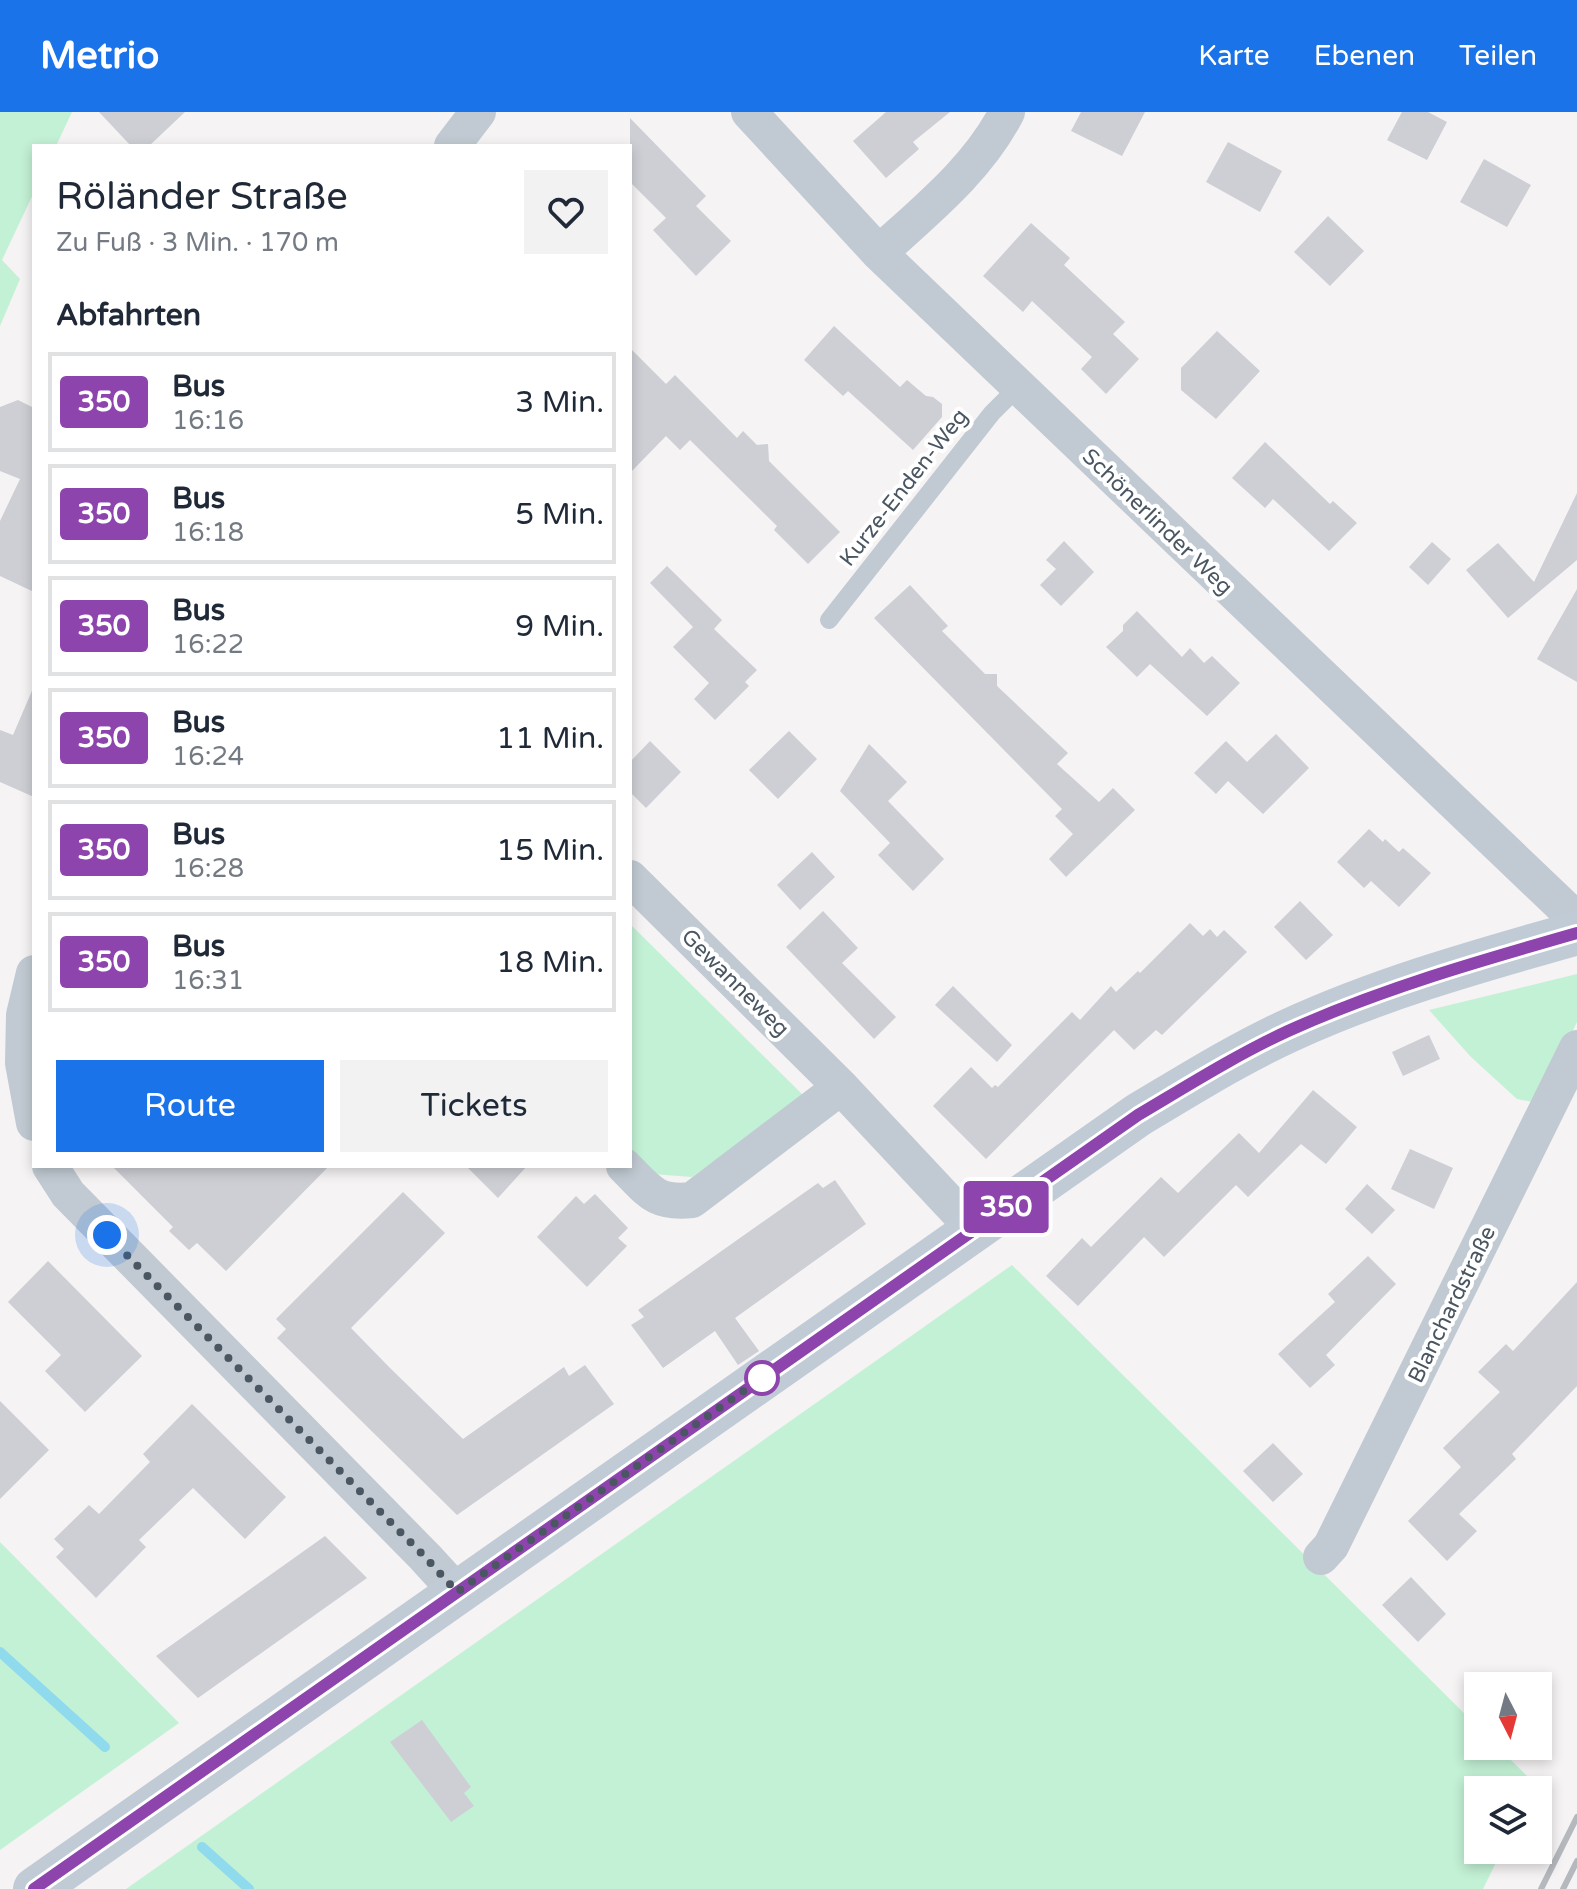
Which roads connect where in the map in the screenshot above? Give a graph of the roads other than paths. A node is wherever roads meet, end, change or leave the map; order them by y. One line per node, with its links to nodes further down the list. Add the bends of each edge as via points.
1 (478, 112): 4 (street)
2 (749, 112): 5 (street, Schönerlinder Weg)
3 (1007, 112): 5 (street, via 950,188)
4 (454, 144)
5 (879, 253): 6 (street, Schönerlinder Weg)
6 (1018, 387): 7 (lane, Kurze-Enden-Weg); 9 (street, Schönerlinder Weg)
7 (829, 620)
8 (632, 880): 13 (street, Gewanneweg)
9 (1577, 920)
10 (1577, 933): 17 (street, via 1398,987 1266,1042 1138,1115)
11 (32, 981): 14 (street, via 24,1015 23,1063)
12 (1577, 1048): 18 (street, Blanchardstraße)
13 (841, 1087): 16 (street, via 692,1200 671,1202 650,1193); 17 (street, Gewanneweg)
14 (32, 1112)
15 (51, 1168): 19 (street, via 68,1194)
16 (626, 1168)
17 (974, 1229): 19 (street)
18 (1321, 1557)
19 (457, 1592): 20 (street)
20 (35, 1889)

